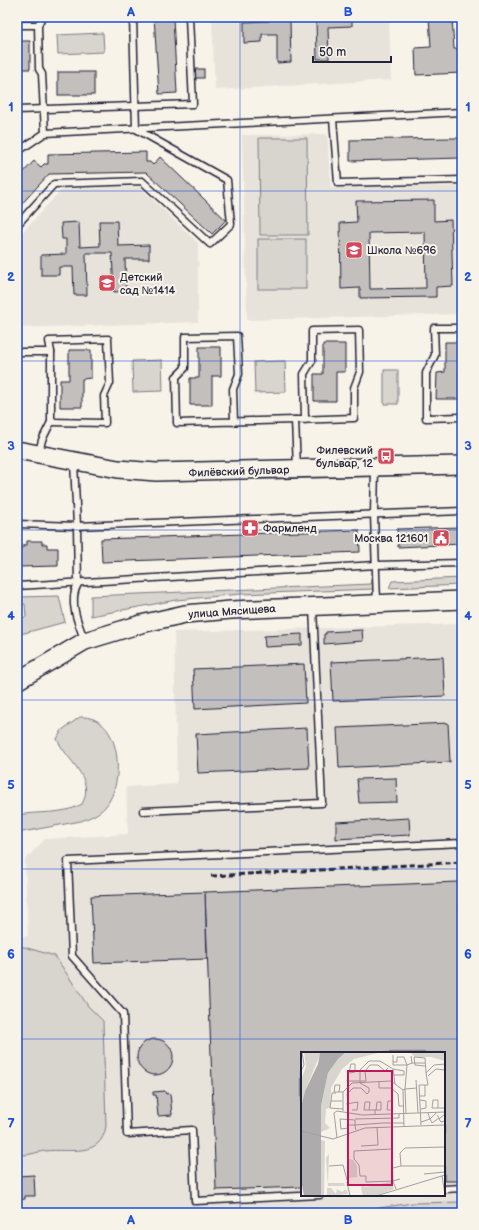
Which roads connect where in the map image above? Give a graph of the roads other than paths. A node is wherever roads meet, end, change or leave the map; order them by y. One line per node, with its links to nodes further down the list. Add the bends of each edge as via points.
1 (25, 17): 6 (lane)
2 (42, 17): 7 (lane)
3 (133, 17): 8 (lane)
4 (189, 17): 8 (lane, via 193,104)
5 (17, 25): 6 (lane)
6 (25, 25): 7 (lane)
7 (38, 25): 9 (lane, via 39,69 42,74)
8 (134, 107): 9 (lane); 13 (lane)
9 (44, 109): 10 (lane); 14 (lane)
10 (17, 110)
11 (462, 112): 12 (lane)
12 (333, 119): 13 (lane); 16 (lane, via 338,183)
13 (136, 129): 14 (lane); 17 (lane, via 227,180 231,224 210,244 142,181 54,184)
14 (45, 133): 15 (lane)
15 (17, 152)
16 (462, 180)
17 (17, 225)
18 (462, 328): 21 (lane, via 434,328 435,355 426,373 426,418)
19 (17, 352): 20 (lane)
20 (50, 352): 24 (lane); 24 (lane, via 49,341 108,339 110,383 104,396 105,423)
21 (462, 417)
22 (295, 420): 23 (lane); 25 (lane); 31 (lane)
23 (305, 420): 23 (lane, via 304,374 312,361 312,331 359,330 360,372 354,388 354,418)
24 (51, 422): 27 (lane, via 42,440)
25 (234, 422): 25 (lane, via 233,389 239,374 238,336 185,337 185,368 176,377 177,423)
26 (17, 450): 27 (street, Филёвский бульвар)
27 (39, 454): 28 (street, Филёвский бульвар)
28 (74, 461): 31 (street, Филёвский бульвар, via 118,469 156,472); 35 (lane)
29 (462, 465): 30 (street, Филёвский бульвар)
30 (375, 467): 31 (street, Филёвский бульвар); 33 (lane)
31 (297, 469)
32 (462, 511): 33 (lane)
33 (374, 514): 35 (lane); 37 (lane)
34 (17, 524): 35 (lane)
35 (77, 526): 38 (lane)
36 (462, 563): 37 (lane)
37 (376, 565): 38 (lane); 41 (lane)
38 (78, 584): 39 (lane); 43 (lane, via 73,592 78,622)
39 (17, 586)
40 (462, 600): 41 (street, улица Мясищева)
41 (377, 603): 42 (street, улица Мясищева)
42 (313, 606): 43 (street, улица Мясищева, via 185,614); 45 (lane, via 322,803)
43 (85, 641): 44 (street, улица Мясищева)
44 (17, 681)
45 (143, 811)
46 (462, 843): 49 (lane, via 68,861 72,956 123,1014 127,1134 192,1130 195,1201)
47 (462, 1188): 48 (lane)
48 (445, 1189)
49 (301, 1196)

